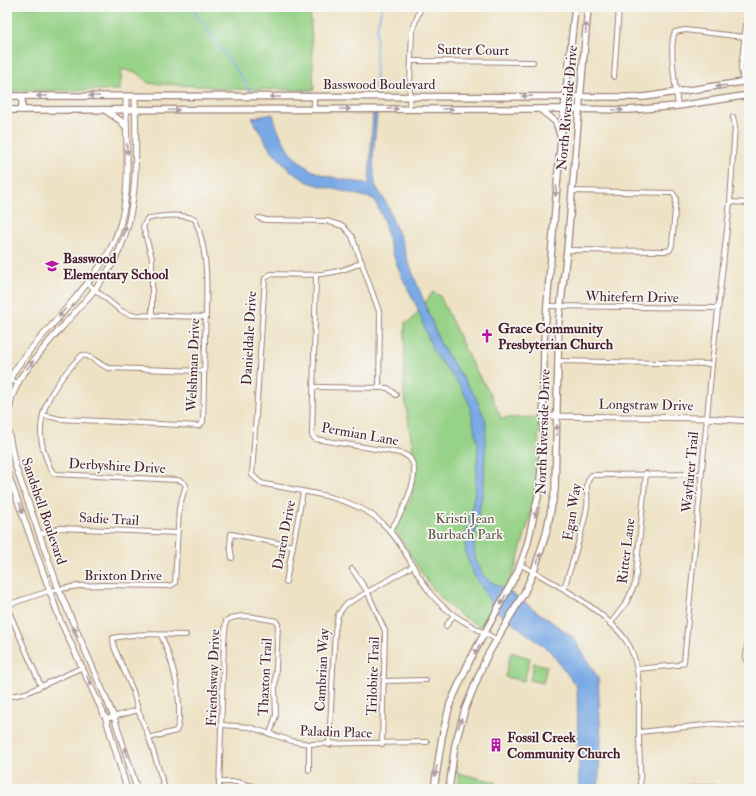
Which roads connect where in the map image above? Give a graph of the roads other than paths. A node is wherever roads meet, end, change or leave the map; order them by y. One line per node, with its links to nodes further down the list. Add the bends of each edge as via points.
1 (421, 7): 8 (street, via 412,31)
2 (568, 7): 3 (street)
3 (575, 7): 20 (main road, North Riverside Drive)
4 (588, 7): 21 (main road, North Riverside Drive, one-way to 4)
5 (619, 7): 10 (street)
6 (748, 7): 7 (street)
7 (744, 37): 11 (street, via 741,68); 12 (street, via 685,30 675,32 673,55)
8 (412, 61): 9 (street, Sutter Court); 13 (street)
9 (533, 62)
10 (614, 77)
11 (746, 81): 12 (main road, Basswood Boulevard, one-way to 12)
12 (676, 92): 21 (main road, Basswood Boulevard, via 644,97); 22 (street)
13 (411, 95): 19 (main road, Basswood Boulevard); 20 (main road, Basswood Boulevard, one-way to 13); 24 (street)
14 (749, 95): 22 (main road, Basswood Boulevard)
15 (7, 96): 16 (main road, Basswood Boulevard)
16 (22, 96): 17 (main road, Basswood Boulevard, one-way to 16); 29 (main road)
17 (126, 96): 18 (main road, Basswood Boulevard); 31 (street)
18 (135, 96): 19 (main road, Basswood Boulevard, one-way to 18); 32 (street, Sandshell Boulevard)
19 (314, 97): 23 (street)
20 (566, 97): 21 (main road, Basswood Boulevard); 26 (main road, North Riverside Drive)
21 (580, 97): 27 (main road, North Riverside Drive)
22 (678, 106): 27 (main road, Basswood Boulevard, one-way to 22, via 629,110)
23 (314, 109): 24 (main road, Basswood Boulevard, one-way to 24); 32 (main road, Basswood Boulevard, one-way to 23)
24 (409, 109): 25 (main road, Basswood Boulevard, one-way to 25)
25 (540, 109): 26 (main road, Basswood Boulevard); 35 (main road, via 556,122)
26 (565, 109): 27 (main road, Basswood Boulevard); 35 (main road, North Riverside Drive)
27 (579, 109): 36 (main road, North Riverside Drive)
28 (7, 110): 29 (main road, Basswood Boulevard)
29 (22, 110): 30 (main road, Basswood Boulevard)
30 (105, 110): 31 (main road, Basswood Boulevard); 34 (main road)
31 (126, 110): 32 (main road, Basswood Boulevard); 34 (street)
32 (135, 110): 44 (street, Sandshell Boulevard, one-way to 32, via 116,259 132,204)
33 (733, 117): 37 (street, Wayfarer Trail, via 735,126)
34 (126, 128): 43 (street, one-way to 43, via 124,209 111,247)
35 (561, 138): 45 (main road, North Riverside Drive, one-way to 45)
36 (572, 191): 40 (main road, North Riverside Drive); 40 (street, via 673,193 676,198 670,250)
37 (730, 202): 38 (street); 47 (street, Wayfarer Trail)
38 (749, 203)
39 (259, 218): 41 (street, via 313,220 343,226 352,236)
40 (567, 250): 46 (main road, North Riverside Drive)
41 (362, 262): 42 (street, Danieldale Drive, via 338,272); 57 (street, via 378,304 381,320)
42 (316, 276): 56 (street, Permian Lane); 67 (street, Danieldale Drive, via 271,274 263,283 252,475 261,483)
43 (87, 283): 44 (street); 53 (street, one-way to 53)
44 (94, 289): 48 (street, via 121,311 132,315); 54 (street, Sandshell Boulevard, one-way to 44, via 32,362)
45 (547, 306): 46 (street, Whitefern Drive); 60 (main road, North Riverside Drive)
46 (560, 306): 47 (street, Whitefern Drive); 50 (main road, North Riverside Drive)
47 (717, 308): 51 (street, Wayfarer Trail)
48 (152, 316): 49 (street); 49 (street, Welshman Drive, via 152,258 143,227 146,219 153,217 195,219 201,233 207,266)
49 (206, 316): 52 (street, Welshman Drive)
50 (557, 361): 51 (street); 61 (main road, North Riverside Drive)
51 (712, 364): 62 (street, Wayfarer Trail)
52 (204, 371): 59 (street, Derbyshire Drive, via 108,368 82,354 56,385); 59 (street, Welshman Drive, via 203,422 199,426 75,420)
53 (8, 379): 54 (street); 55 (street)
54 (18, 383): 70 (street, Sandshell Boulevard, via 9,412 10,447)
55 (7, 386)
56 (314, 387): 57 (street); 68 (street, Permian Lane, via 314,438 400,453 408,455 413,460 408,499)
57 (379, 388): 58 (street, via 390,389)
58 (396, 394)
59 (42, 415): 69 (street, Derbyshire Drive, via 40,428 43,450 51,471 55,474 139,477 183,482 186,485 179,508)
60 (543, 416): 61 (street, Longstraw Drive); 73 (main road, North Riverside Drive, one-way to 73, via 539,492)
61 (556, 416): 62 (street, Longstraw Drive); 76 (main road, North Riverside Drive, one-way to 61, via 546,534 555,490)
62 (706, 418): 63 (street, Longstraw Drive); 66 (street, Wayfarer Trail)
63 (749, 421)
64 (7, 471): 81 (street, Sandshell Boulevard, one-way to 81)
65 (646, 473): 66 (street, Egan Way); 79 (street, Egan Way, via 599,473 589,478 582,532); 86 (street, Ritter Lane, via 635,584 626,603)
66 (700, 474): 95 (street, Wayfarer Trail, via 684,662 678,665)
67 (303, 492): 68 (street, via 326,496 356,506 374,516); 71 (street, Daren Drive)
68 (390, 531): 74 (street)
69 (177, 533): 70 (street, Sadie Trail, via 60,528); 78 (street, Derbyshire Drive)
70 (40, 534): 80 (street, Sandshell Boulevard)
71 (293, 546): 72 (street, via 231,534); 77 (street, Daren Drive)
72 (232, 558)
73 (521, 565): 76 (street); 89 (main road, North Riverside Drive, one-way to 89)
74 (413, 566): 82 (street, Cambrian Way); 84 (street, via 432,594)
75 (352, 569): 82 (street, Trilobite Trail)
76 (534, 571): 79 (street); 92 (main road, North Riverside Drive, via 524,594)
77 (286, 582)
78 (173, 585): 80 (street, Brixton Drive, via 102,584)
79 (564, 588): 86 (street)
80 (58, 590): 81 (street, Brixton Drive); 101 (street, Sandshell Boulevard, one-way to 80)
81 (49, 591): 83 (street, Brixton Drive); 94 (street, Sandshell Boulevard)
82 (367, 591): 97 (street, Trilobite Trail, via 385,631); 111 (street, Cambrian Way, via 345,605 336,622)
83 (7, 606): 98 (street)
84 (454, 615): 87 (street); 89 (street)
85 (277, 622): 103 (street, Friendsway Drive, via 232,617 226,621); 106 (street, Thaxton Trail, via 276,714)
86 (610, 624): 95 (street, via 625,639)
87 (446, 626)
88 (749, 627): 93 (street, via 746,654)
89 (486, 633): 92 (street); 119 (main road, North Riverside Drive, one-way to 119, via 469,662 450,704)
90 (161, 635): 91 (street); 100 (street, via 149,633 113,638 114,647 133,691); 107 (street, via 179,688 179,726 176,731)
91 (186, 635)
92 (496, 639): 120 (main road, North Riverside Drive, one-way to 92, via 458,728)
93 (749, 666)
94 (83, 667): 98 (street); 102 (street, Sandshell Boulevard, one-way to 102)
95 (637, 669): 105 (street)
96 (426, 680): 97 (street)
97 (384, 681): 110 (street, Trilobite Trail)
98 (41, 686): 99 (street, via 26,693)
99 (7, 697)
100 (138, 710): 101 (street); 107 (street)
101 (114, 717): 102 (street); 115 (street, Sandshell Boulevard, one-way to 101)
102 (106, 719): 114 (street, Sandshell Boulevard)
103 (222, 725): 106 (street, Paladin Place, via 249,727); 113 (street, Friendsway Drive)
104 (749, 726): 105 (street, via 714,724)
105 (639, 732): 121 (street)
106 (270, 734): 109 (street, Paladin Place)
107 (149, 738): 116 (street)
108 (427, 742): 110 (street, Paladin Place)
109 (310, 744): 111 (street, Paladin Place); 112 (street)
110 (382, 744): 111 (street, Paladin Place)
111 (329, 745)
112 (309, 770)
113 (219, 782): 117 (street, Friendsway Drive); 118 (street, via 237,782)
114 (127, 789)
115 (137, 789)
116 (165, 789)
117 (219, 789)
118 (264, 789)
119 (434, 789)
120 (449, 789)
121 (640, 789)
122 (688, 789): 123 (street, via 713,786)
123 (730, 789)

